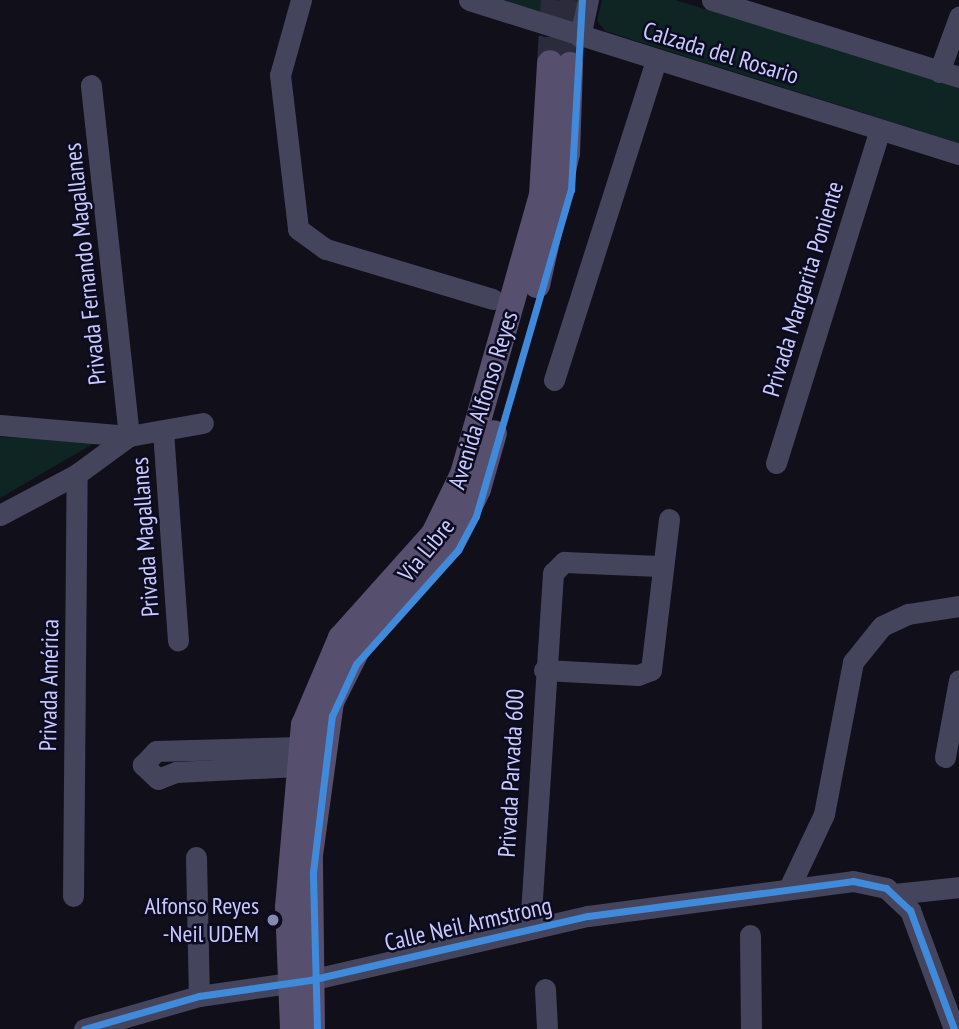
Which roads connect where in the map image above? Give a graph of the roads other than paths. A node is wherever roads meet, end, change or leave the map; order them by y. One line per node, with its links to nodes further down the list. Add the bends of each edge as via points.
1 (301, 0): 12 (street, via 281,75 298,229 326,249)
2 (469, 0): 6 (street, Calzada del Rosario)
3 (588, 0): 6 (street)
4 (712, 0): 8 (street, Calzada del Rosario)
5 (959, 16): 8 (street)
6 (580, 37): 7 (street, Calzada del Rosario)
7 (656, 61): 10 (street, Calzada del Rosario); 13 (street)
8 (949, 75)
9 (91, 85): 17 (street, Privada Fernando Magallanes)
10 (880, 130): 11 (street, Calzada del Rosario); 18 (street, Privada Margarita Poniente)
11 (959, 154)
12 (493, 299)
13 (554, 380)
14 (203, 423): 16 (street)
15 (0, 425): 17 (street)
16 (163, 430): 17 (street); 24 (street, Privada Magallanes)
17 (129, 436): 19 (street)
18 (776, 463)
19 (77, 474): 20 (street); 33 (street, Privada América)
20 (0, 515)
21 (669, 519): 22 (street, Privada Parvada 600)
22 (659, 566): 25 (street, via 559,564); 25 (street, Privada Parvada 600, via 651,670 638,675)
23 (959, 606): 30 (street, via 908,614 882,626 853,662 824,814)
24 (178, 640)
25 (544, 670): 34 (street, Privada Parvada 600)
26 (959, 680): 28 (street)
27 (299, 757): 27 (street, via 156,751 143,765 158,779 176,772); 36 (main road, Avenida Alfonso Reyes, via 288,907); 36 (main road, Avenida Alfonso Reyes, via 313,696 341,638 434,534 463,474 542,195 560,64 561,188 478,489 451,545 357,650 327,715)
28 (946, 757)
29 (196, 858): 38 (street)
30 (790, 886): 32 (street, Calle Neil Armstrong, via 866,881); 34 (street, Calle Neil Armstrong)
31 (959, 887): 32 (street)
32 (894, 894): 44 (street, via 910,911)
33 (73, 896)
34 (530, 929): 36 (street, Calle Neil Armstrong)
35 (750, 935): 43 (street)
36 (301, 982): 38 (street, Calle Neil Armstrong); 40 (main road, Avenida Alfonso Reyes); 41 (main road, Avenida Alfonso Reyes)
37 (545, 989): 42 (street)
38 (199, 996): 39 (street, Calle Neil Armstrong)
39 (84, 1029)
40 (293, 1029)
41 (312, 1029)
42 (547, 1029)
43 (751, 1029)
44 (954, 1029)

